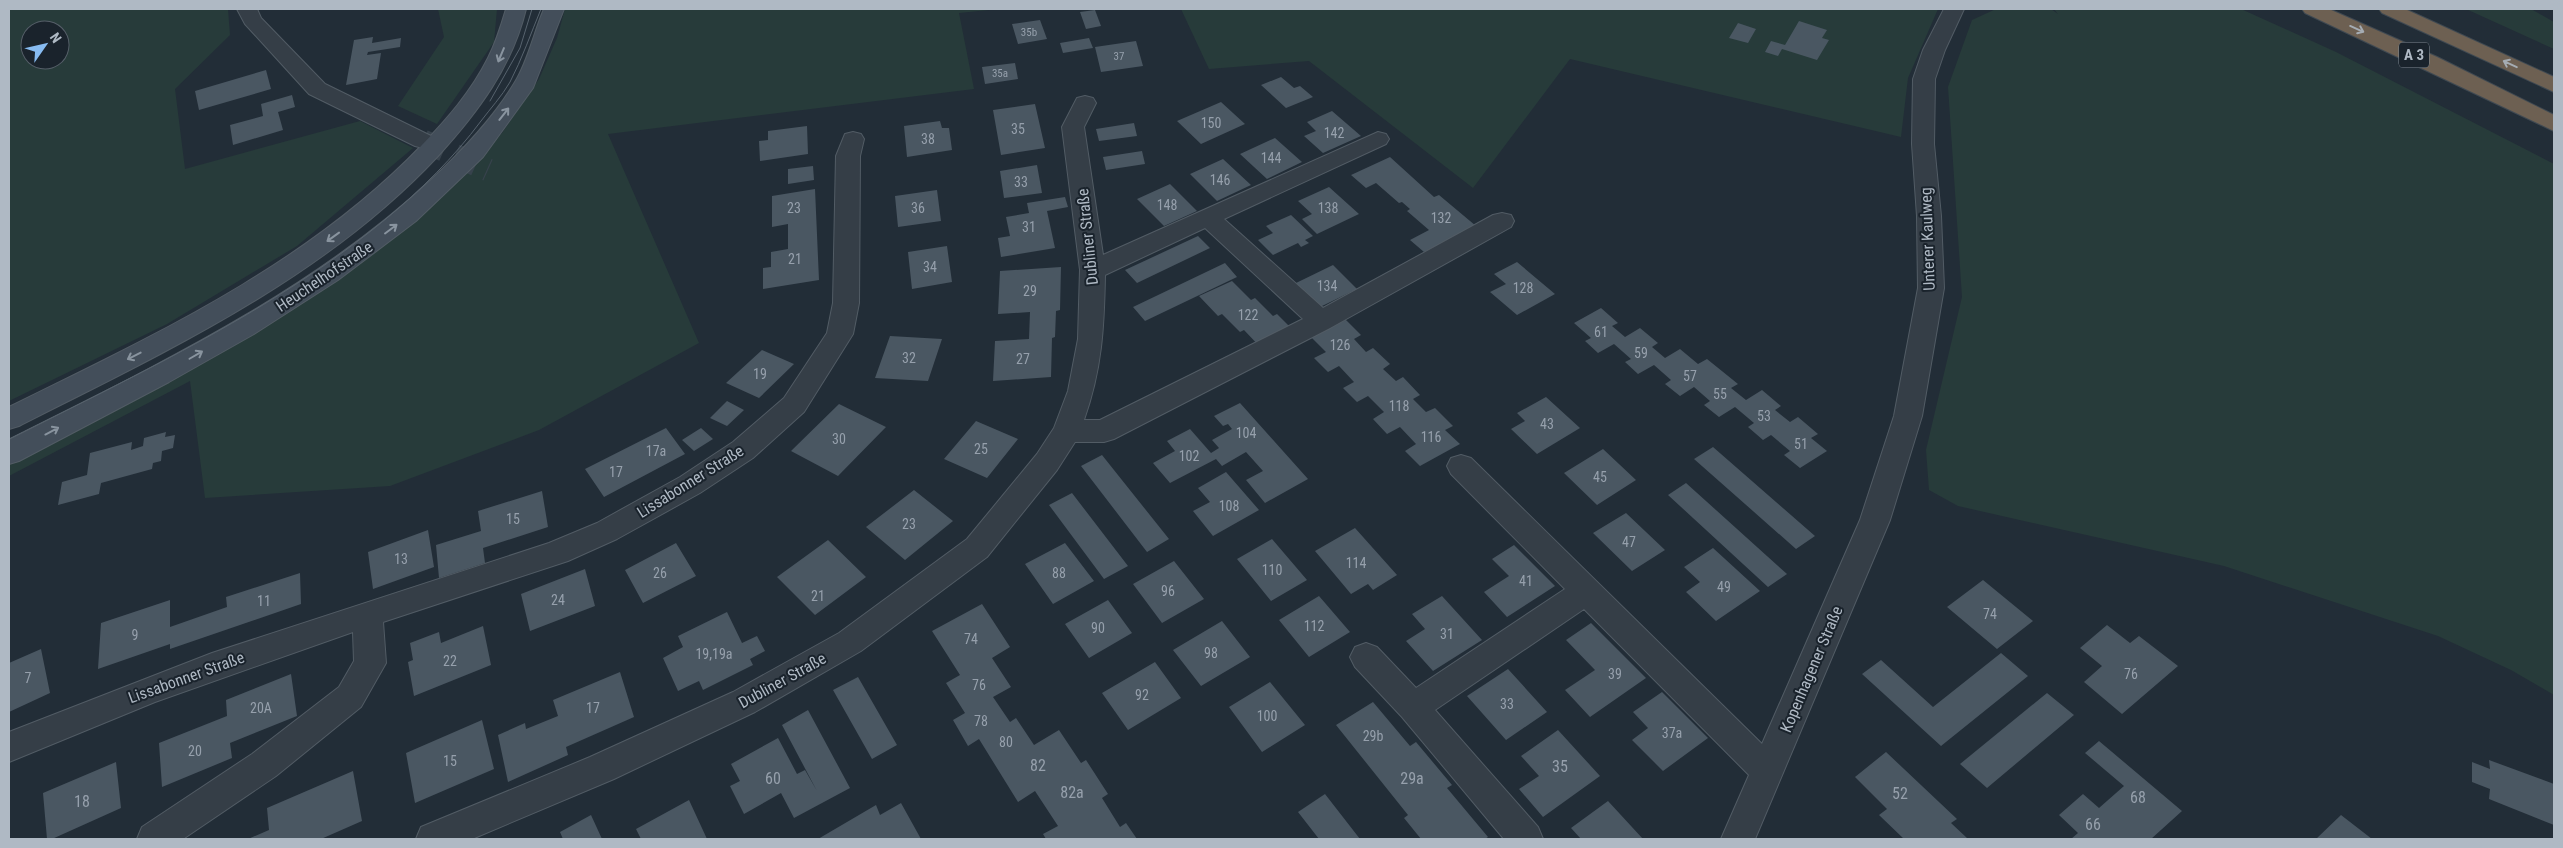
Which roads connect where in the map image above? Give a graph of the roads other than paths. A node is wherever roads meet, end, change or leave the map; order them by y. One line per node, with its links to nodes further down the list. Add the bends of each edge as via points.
1 (246, 9): 12 (street, via 252,20 318,89)
2 (516, 9): 17 (main road, Heuchelhofstraße, one-way to 17, via 500,59 476,99 427,156 373,208 300,261 170,338)
3 (554, 9): 19 (main road, Heuchelhofstraße, one-way to 3, via 258,320 417,210 473,154 514,101 541,54)
4 (1954, 9): 21 (street, Unterer Kaulweg, via 1924,79 1923,144 1931,288 1908,416)
5 (2312, 9): 9 (highway, A 3, one-way to 9)
6 (2388, 9): 7 (highway, A 3, one-way to 6)
7 (2554, 85)
8 (1085, 104): 15 (street, Dubliner Straße, via 1073,127)
9 (2554, 124)
10 (853, 139): 23 (street, Lissabonner Straße, via 848,156 846,303 840,334 794,405 736,455 607,531 558,552)
11 (1378, 140): 13 (street)
12 (423, 141)
13 (1208, 218): 15 (street); 16 (street)
14 (1502, 221): 16 (street)
15 (1094, 270): 18 (street, Dubliner Straße, via 1091,339 1081,391)
16 (1321, 321): 18 (street, via 1104,431)
17 (9, 419)
18 (1067, 431): 29 (street, Dubliner Straße, via 1024,492 977,548 850,642 744,702 676,735)
19 (9, 453)
20 (1461, 466): 22 (street)
21 (1883, 499): 27 (street, Kopenhagener Straße)
22 (1586, 591): 25 (street); 27 (street)
23 (367, 615): 26 (street, Lissabonner Straße, via 219,664 90,712); 28 (street, via 370,663 350,697 264,765)
24 (1366, 657): 25 (street)
25 (1413, 707): 30 (street)
26 (9, 747)
27 (1768, 772): 31 (street, Kopenhagener Straße)
28 (154, 839)
29 (433, 839)
30 (1526, 839)
31 (1738, 839)

